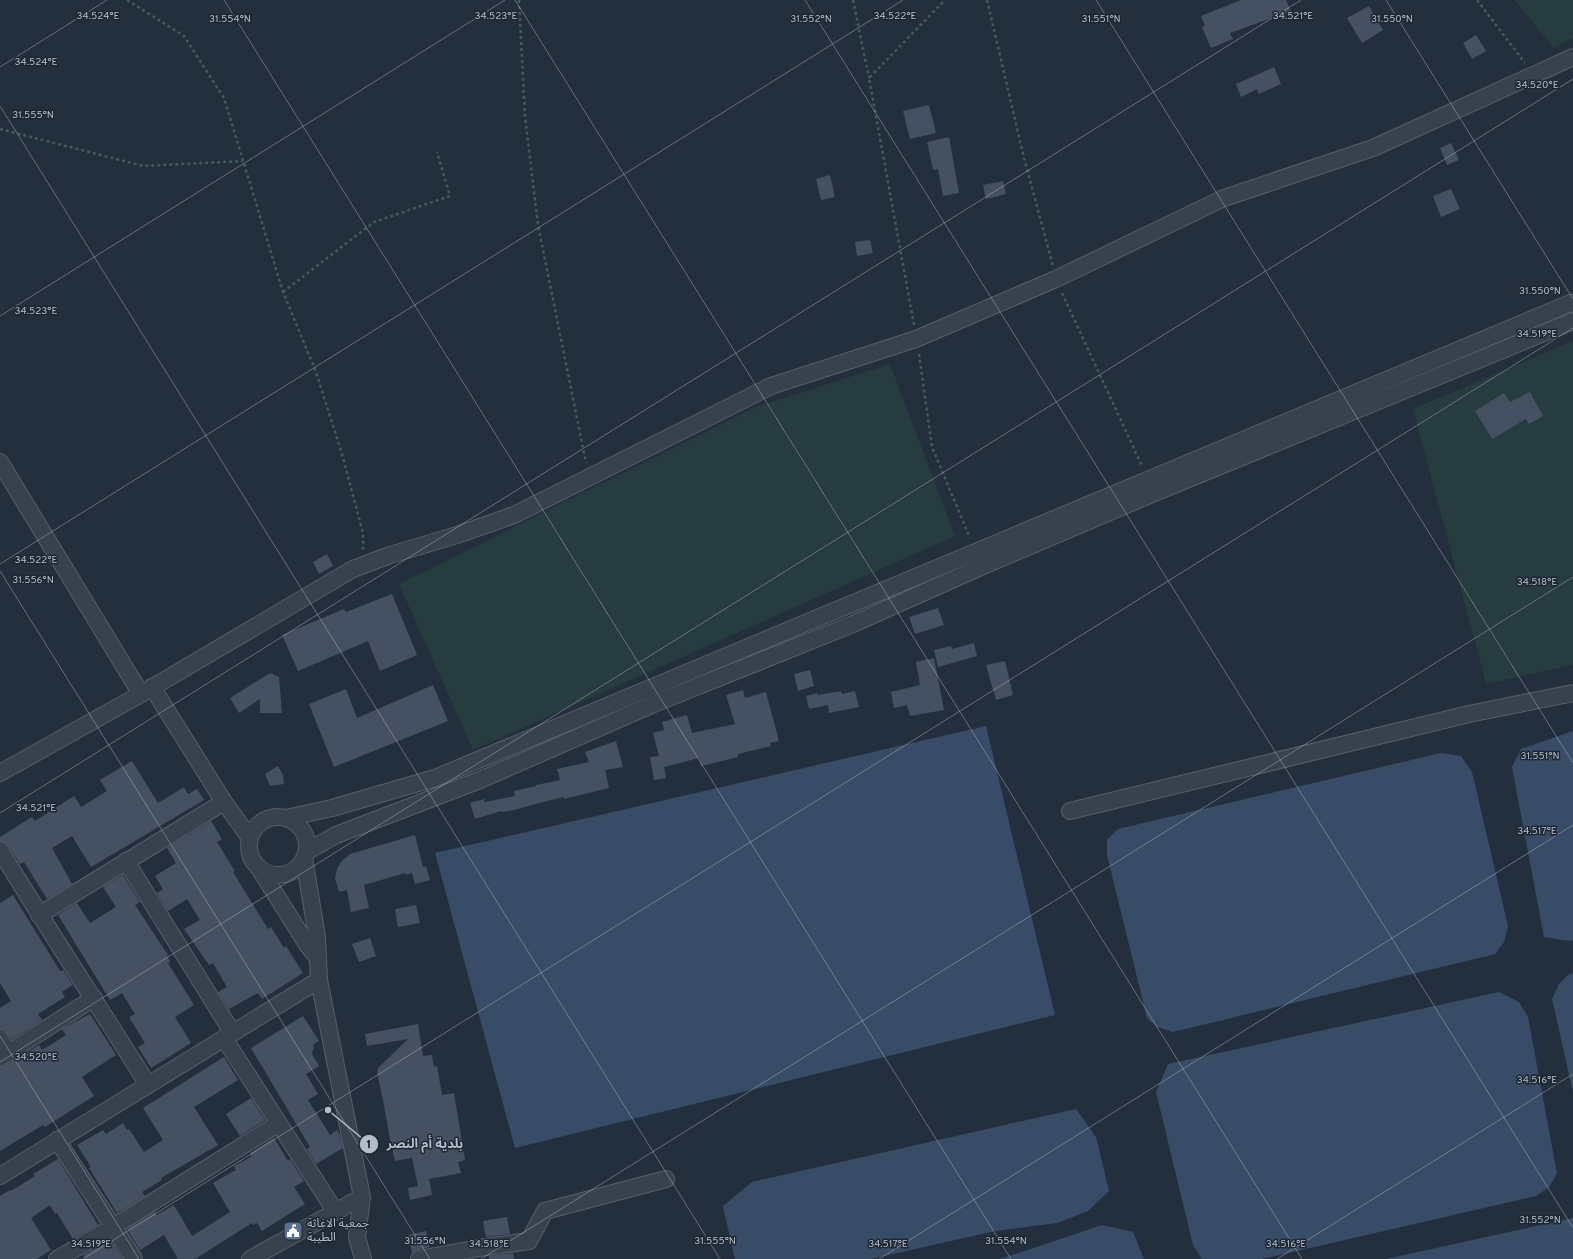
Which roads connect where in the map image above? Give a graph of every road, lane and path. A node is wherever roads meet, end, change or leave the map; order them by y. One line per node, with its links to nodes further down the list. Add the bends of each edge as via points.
1 (127, 0): 12 (path, via 184,36 224,98)
2 (519, 0): 19 (path, via 525,116 538,225)
3 (853, 0): 9 (path)
4 (945, 0): 9 (path)
5 (987, 0): 13 (path, via 1024,158)
6 (1477, 0): 8 (path)
7 (1573, 57): 8 (street)
8 (1534, 75): 13 (street, via 1372,148 1224,198)
9 (869, 78): 17 (path)
10 (0, 129): 12 (path, via 143,166)
11 (437, 152): 14 (path, via 450,196 374,222)
12 (243, 161): 14 (path)
13 (1056, 279): 17 (street); 20 (path)
14 (283, 292): 22 (path, via 316,372 363,533 363,554)
15 (1573, 302): 20 (street)
16 (1573, 321): 31 (street, via 1152,494 853,624 656,703 480,780 336,835)
17 (916, 339): 19 (street, via 771,386); 21 (path, via 932,447)
18 (0, 462): 23 (street)
19 (589, 477): 22 (street, via 514,515 390,554)
20 (1148, 479): 21 (street)
21 (976, 551): 28 (street, via 436,778 332,808)
22 (353, 569): 23 (street)
23 (147, 691): 25 (street); 26 (street)
24 (1573, 692): 27 (street, via 1469,714)
25 (0, 773)
26 (224, 802): 29 (street); 32 (street)
27 (1070, 811)
28 (286, 818): 29 (street, via 268,818 259,823); 31 (street, via 302,829 306,838)
29 (250, 838): 33 (street, via 250,854)
30 (0, 850): 34 (street)
31 (305, 855): 33 (street, via 300,865 284,874 275,875); 35 (street)
32 (126, 861): 34 (street); 38 (street)
33 (259, 868): 35 (street)
34 (39, 915): 37 (street)
35 (318, 958): 36 (street)
36 (318, 980): 38 (street); 46 (street)
37 (94, 998): 40 (street); 41 (street)
38 (228, 1035): 41 (street); 42 (street)
39 (0, 1038): 40 (street)
40 (5, 1055)
41 (148, 1085): 43 (street)
42 (279, 1123): 47 (street); 48 (street)
43 (57, 1140): 44 (street); 48 (street)
44 (0, 1176)
45 (666, 1180): 53 (street, via 545,1211 529,1241)
46 (362, 1198): 47 (street); 52 (street, via 357,1238)
47 (335, 1211): 51 (street)
48 (113, 1227): 49 (street); 50 (street)
49 (57, 1259)
50 (134, 1259)
51 (250, 1259)
52 (363, 1259)
53 (419, 1259)

